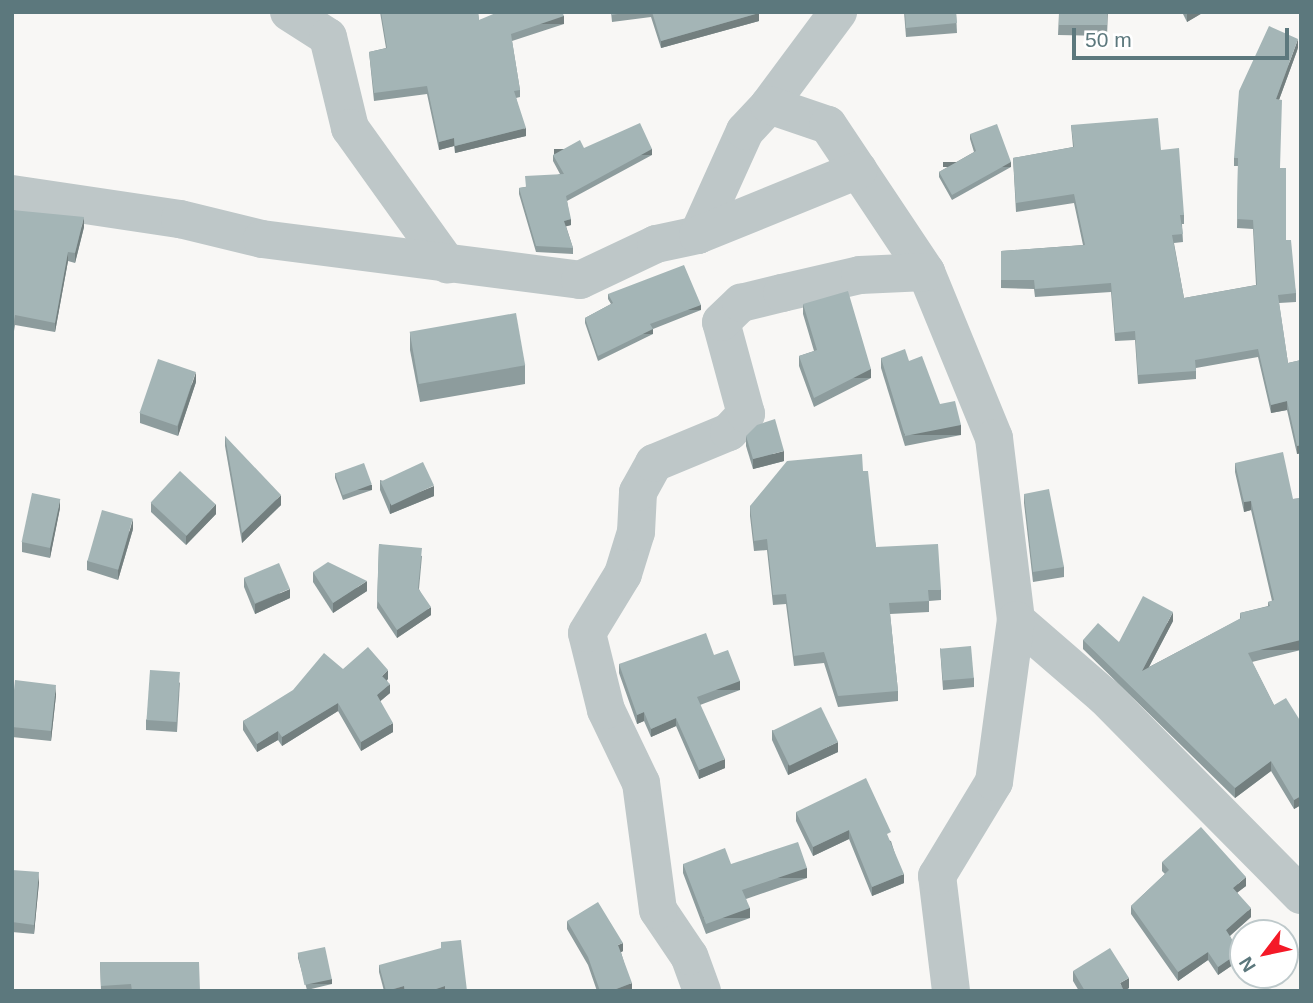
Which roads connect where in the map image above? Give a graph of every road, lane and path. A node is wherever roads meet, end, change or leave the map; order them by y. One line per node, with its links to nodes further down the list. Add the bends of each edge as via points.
1 (289, 12): 3 (street)
2 (838, 12): 4 (street)
3 (323, 25): 8 (street, via 350,128)
4 (769, 105): 5 (street, via 828,125); 7 (street, via 745,131)
5 (858, 170): 7 (street); 9 (street)
6 (12, 194): 8 (street, via 180,219 262,239)
7 (698, 235): 8 (street, via 656,244 580,280)
8 (448, 265)
9 (926, 272): 10 (street, via 994,438); 12 (street, via 859,275 741,303 721,322 746,414 729,432 654,463 638,492 636,532 623,574 587,633 606,710 641,783 658,910 689,956)
10 (1017, 620): 11 (street, via 1105,698); 13 (street, via 994,782 937,876)
11 (1301, 895)
12 (702, 991)
13 (951, 991)

